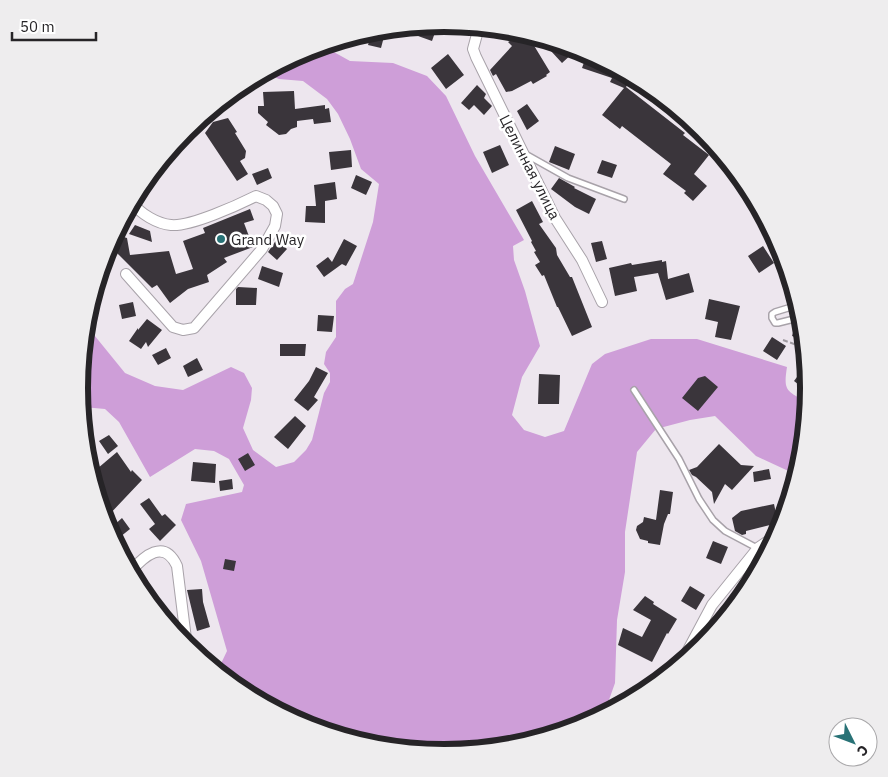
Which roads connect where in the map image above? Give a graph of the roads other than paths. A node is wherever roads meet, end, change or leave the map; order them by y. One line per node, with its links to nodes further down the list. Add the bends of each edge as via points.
1 (477, 34): 2 (street, Целинная улица, via 473,48 476,57)
2 (524, 154): 3 (lane, via 568,178); 6 (street, Целинная улица)
3 (624, 199)
4 (138, 208): 5 (street, via 145,215 172,226 236,206 256,196 266,200 277,214 275,226 262,249 194,328 183,330 173,327)
5 (126, 274)
6 (602, 302)
7 (790, 307): 8 (lane, via 775,312 772,318 778,323)
8 (793, 319)
9 (634, 390): 11 (lane, via 679,459 713,520 725,531)
10 (764, 544): 11 (street)
11 (758, 548): 14 (street, via 712,605)
12 (136, 567): 13 (street, via 153,552 160,551 172,557 177,566)
13 (185, 633)
14 (691, 645)

